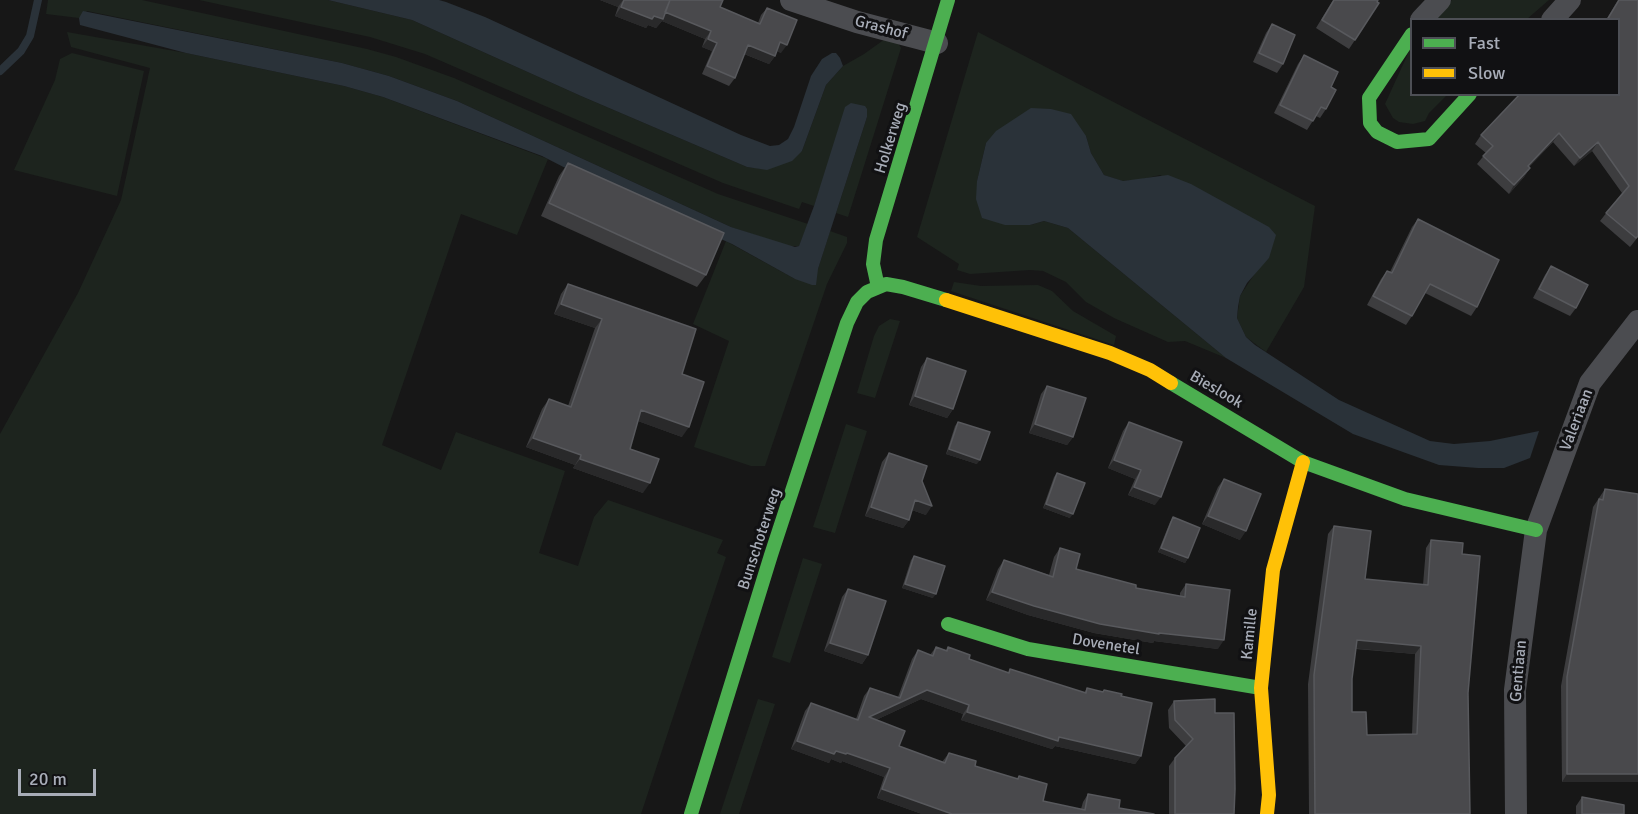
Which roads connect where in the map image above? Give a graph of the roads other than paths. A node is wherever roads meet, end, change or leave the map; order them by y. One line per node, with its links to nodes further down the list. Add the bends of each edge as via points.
1 (791, 0): 8 (street, Grashof)
2 (948, 0): 8 (street, Holkerweg)
3 (1440, 0): 5 (street)
4 (1570, 0): 6 (street)
5 (1423, 18)
6 (1554, 18)
7 (1410, 37): 9 (street, via 1370,98 1370,123 1377,132 1397,141 1429,139)
8 (937, 43): 10 (street, Holkerweg, via 876,240 873,264)
9 (1468, 96)
10 (878, 286): 12 (street, Bieslook, via 903,287 1110,353 1150,370); 16 (street, Bunschoterweg, via 857,302 847,323)
11 (1638, 321): 13 (street, Valeriaan, via 1590,383)
12 (1303, 462): 13 (street, Bieslook, via 1405,499); 15 (street, Kamille, via 1273,570)
13 (1536, 530): 18 (street, Gentiaan, via 1515,690)
14 (948, 624): 15 (street, Dovenetel, via 1028,649)
15 (1261, 688): 17 (street, Kamille)
16 (691, 814)
17 (1267, 814)
18 (1516, 814)

